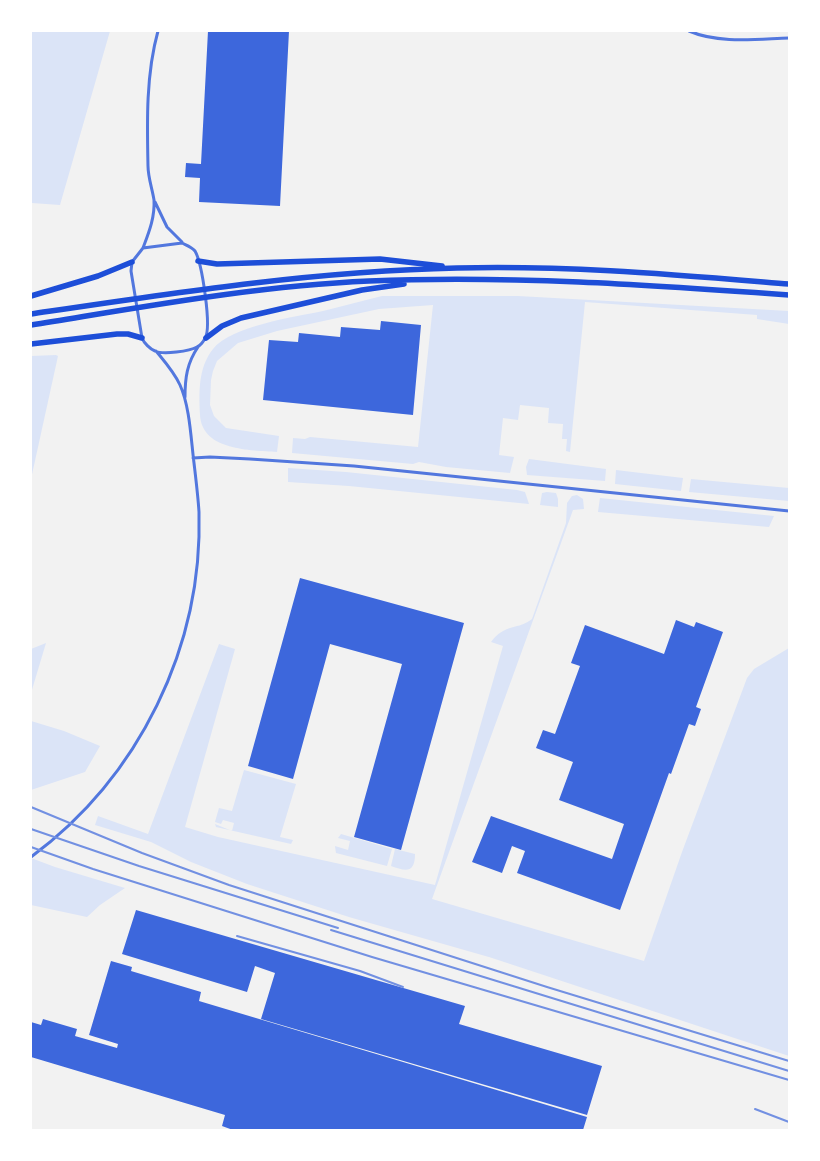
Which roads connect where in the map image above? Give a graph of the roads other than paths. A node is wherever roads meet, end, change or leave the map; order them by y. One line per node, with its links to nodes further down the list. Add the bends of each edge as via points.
1 (158, 31): 4 (street, via 149,86 148,169)
2 (689, 31): 3 (street, via 717,39)
3 (789, 38)
4 (154, 200): 5 (street, via 167,227); 6 (street, via 152,224)
5 (182, 243): 6 (street); 7 (street, via 195,251)
6 (143, 248): 8 (street)
7 (198, 261): 9 (highway, via 217,264 380,258); 17 (street, via 208,315)
8 (132, 262): 12 (highway); 16 (street)
9 (454, 268): 11 (highway, via 523,267); 14 (highway, via 261,281)
10 (437, 280): 13 (highway, via 585,282); 15 (highway, via 368,281 250,292); 17 (highway, via 362,290 241,318)
11 (789, 283)
12 (31, 296)
13 (789, 296)
14 (31, 314)
15 (31, 325)
16 (142, 338): 18 (highway, via 117,334); 20 (street)
17 (206, 338): 19 (street)
18 (31, 344)
19 (198, 347): 20 (street, via 164,353); 21 (street, via 187,370)
20 (156, 351): 21 (street, via 180,385)
21 (185, 403): 22 (street)
22 (193, 458): 23 (street, via 354,466); 24 (street, via 199,513 198,551 182,643 169,679 143,732 116,772 85,810)
23 (789, 510)
24 (31, 857)

